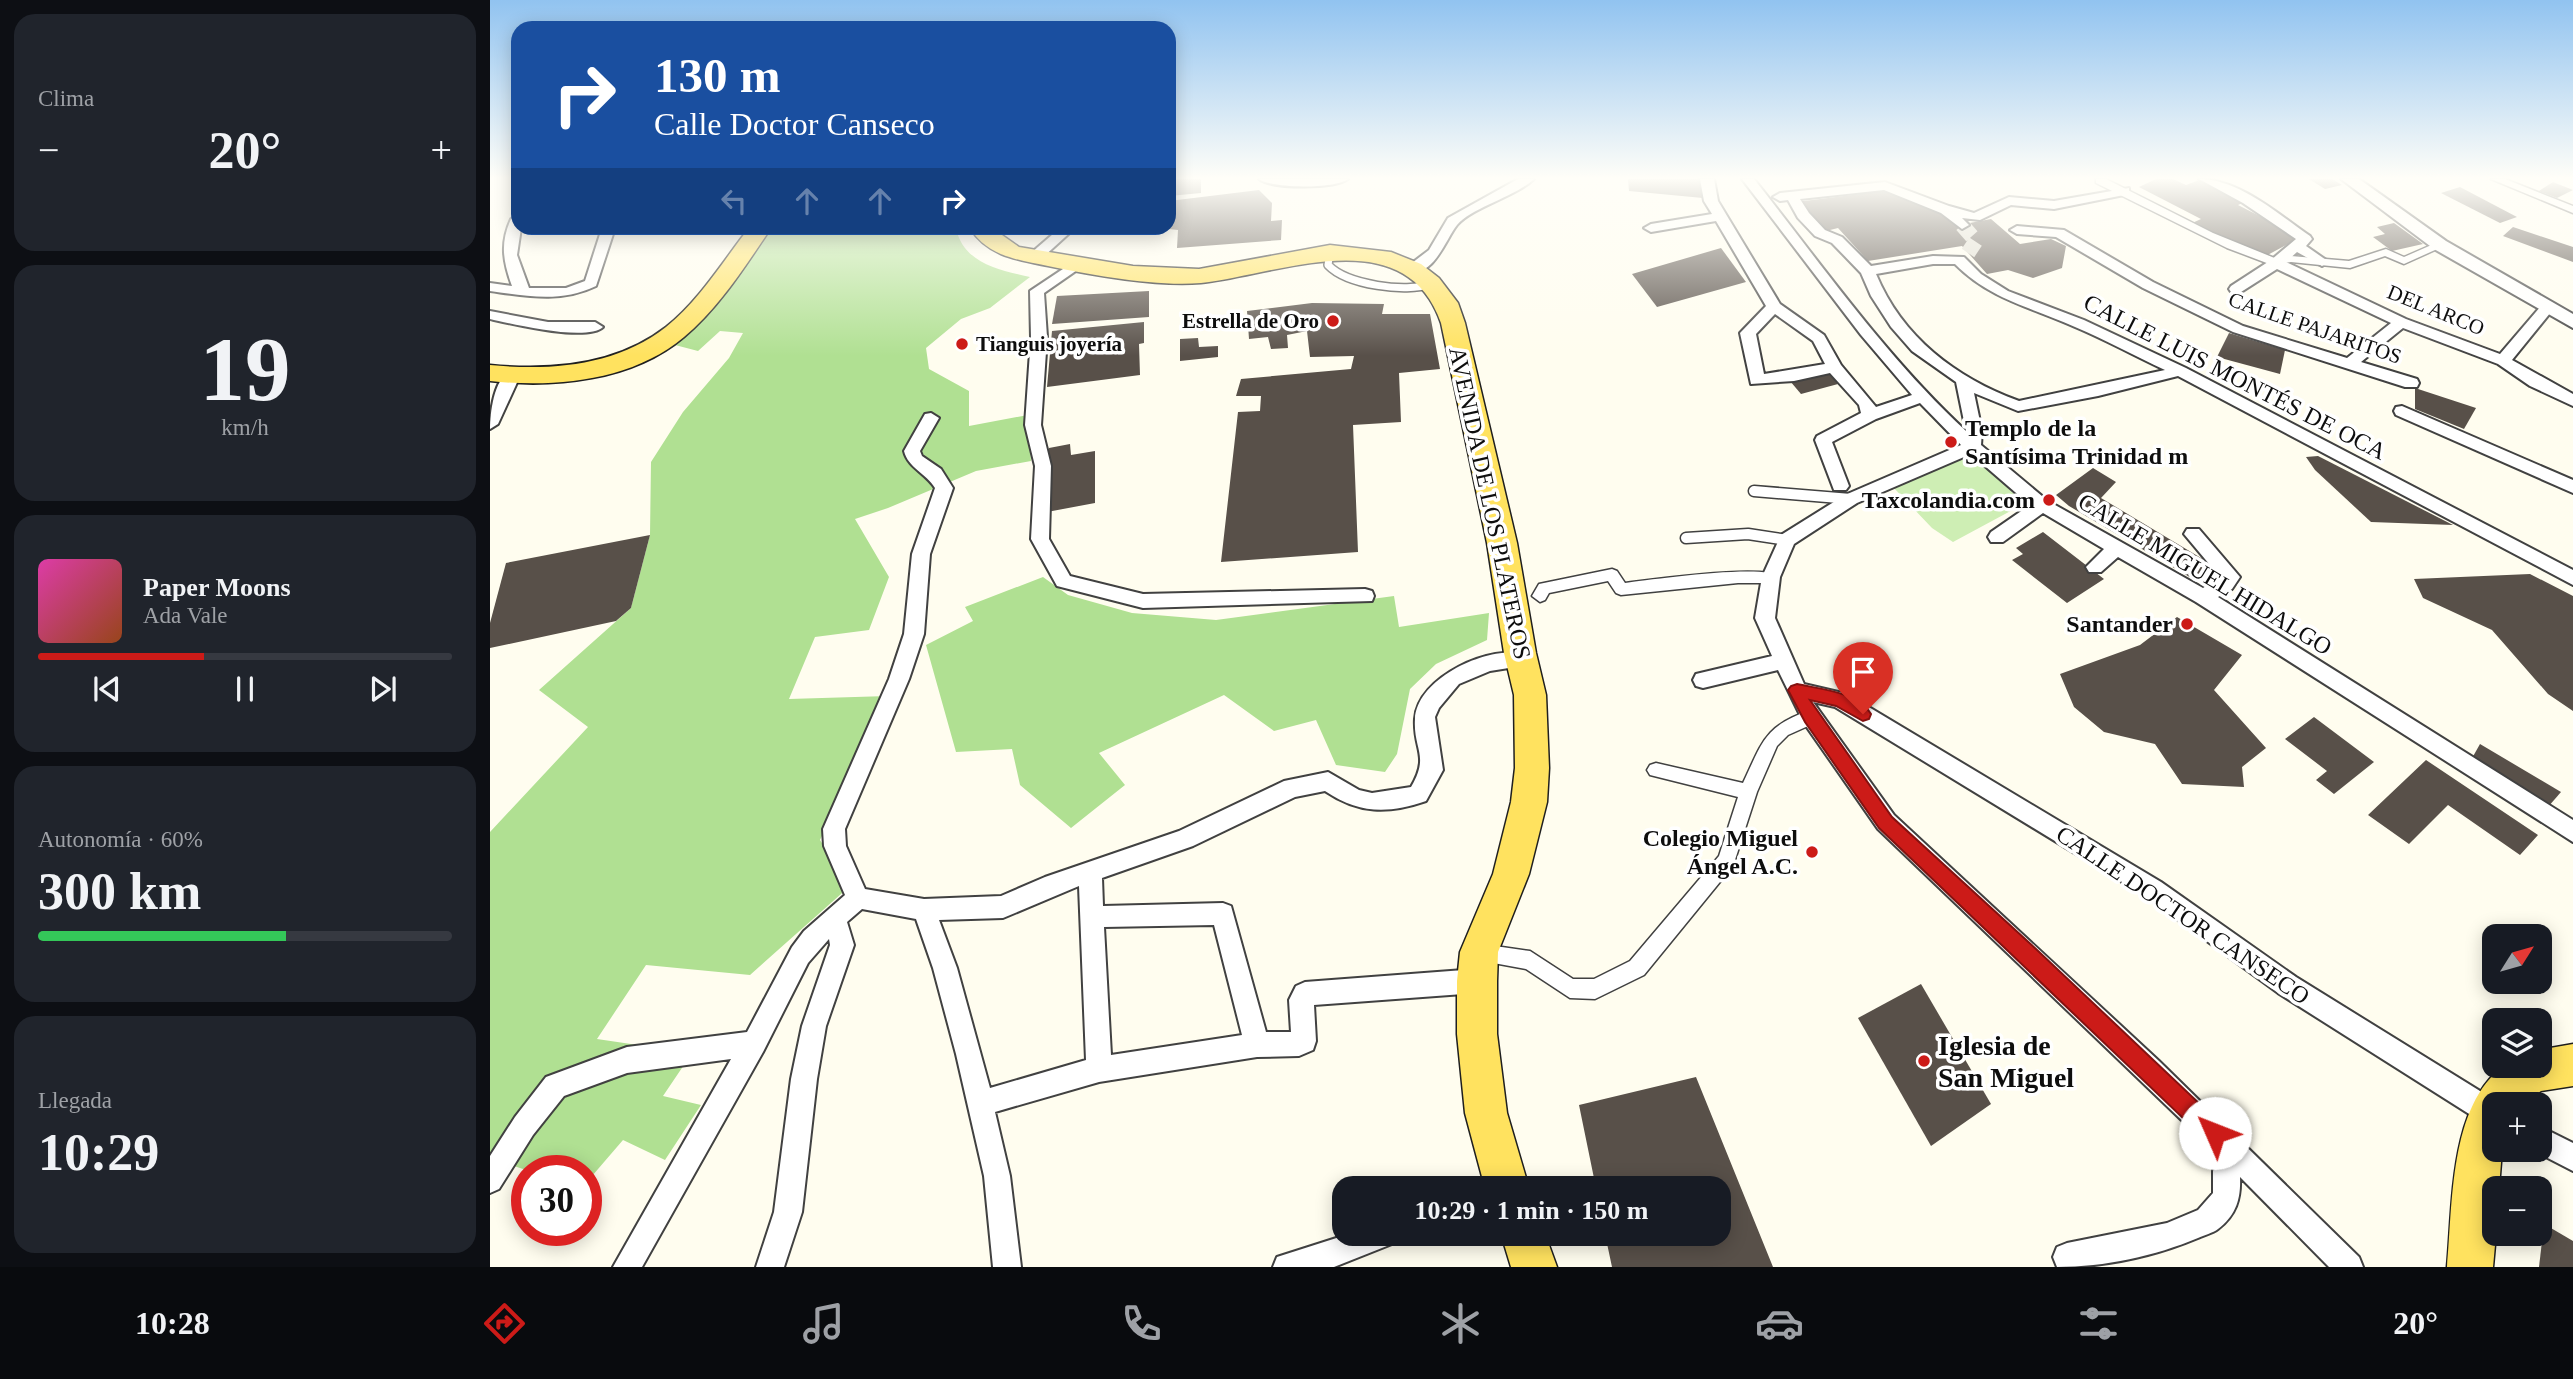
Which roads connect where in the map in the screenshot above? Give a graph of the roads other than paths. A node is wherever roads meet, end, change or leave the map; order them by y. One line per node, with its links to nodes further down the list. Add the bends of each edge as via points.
1 (510, 238): 25 (street, via 508,257)
2 (607, 238): 28 (street, via 591,283)
3 (752, 238): 39 (main road, via 690,316 659,342 586,371)
4 (989, 238): 16 (main road)
5 (1056, 238): 16 (street)
6 (1443, 238): 22 (street)
7 (1734, 238): 26 (street)
8 (1793, 238): 34 (street, CALLE MIGUEL HIDALGO)
9 (1833, 238): 21 (street)
10 (2068, 238): 36 (street, CALLE PAJARITOS, via 2148,285 2238,329)
11 (2215, 238): 19 (street)
12 (2295, 238): 14 (street)
13 (2432, 238): 15 (street)
14 (2300, 242): 18 (street); 19 (street)
15 (2440, 244): 18 (street, via 2403,261 2386,253 2350,265); 27 (street)
16 (1035, 256): 20 (main road)
17 (1963, 256): 21 (street, CALLE LUIS MONTÉS DE OCA); 38 (street, CALLE LUIS MONTÉS DE OCA, via 1976,277 2003,294 2079,323)
18 (2322, 262): 19 (street, via 2291,259)
19 (2276, 263): 24 (street); 30 (street, DEL ARCO)
20 (1074, 265): 22 (main road, via 1199,276 1330,252 1391,260); 61 (street, via 1037,291 1039,337 1034,382 1033,425 1043,467 1040,539 1064,581 1143,601)
21 (1868, 271): 32 (street)
22 (1422, 276): 64 (main road, AVENIDA DE LOS PLATEROS, via 1446,303 1453,323 1502,543)
23 (490, 288): 25 (street)
24 (2236, 289)
25 (522, 291): 28 (street)
26 (1774, 307): 37 (street, via 1818,338); 37 (street, via 1748,333 1757,380)
27 (2546, 309): 31 (street); 35 (street)
28 (549, 310): 29 (street); 33 (street, via 570,329)
29 (490, 315)
30 (2402, 322): 35 (street, DEL ARCO); 36 (street)
31 (2573, 323)
32 (1896, 324): 34 (street); 40 (street, via 1917,348)
33 (595, 327)
34 (1866, 332): 42 (street, CALLE MIGUEL HIDALGO)
35 (2503, 361): 43 (street, DEL ARCO)
36 (2351, 363): 41 (street, CALLE PAJARITOS)
37 (1834, 367): 45 (street, via 1867,404)
38 (2180, 371): 40 (street, via 2018,406); 60 (street, CALLE LUIS MONTÉS DE OCA)
39 (501, 375): 47 (street)
40 (1963, 380): 48 (street)
41 (2411, 383)
42 (1924, 396): 45 (street); 48 (street, CALLE MIGUEL HIDALGO)
43 (2573, 401)
44 (2402, 411): 49 (street)
45 (1870, 415): 51 (street, via 1823,440)
46 (931, 418): 73 (street, via 912,451 914,459 934,473 944,488 921,554 914,634 834,828 839,857)
47 (490, 424)
48 (1973, 447): 51 (street); 52 (street, CALLE MIGUEL HIDALGO)
49 (2573, 487)
50 (1754, 491): 51 (lane)
51 (1845, 492): 56 (street)
52 (2042, 505): 54 (street); 57 (street, CALLE MIGUEL HIDALGO)
53 (2193, 534): 63 (street, via 2231,576)
54 (1997, 537)
55 (1686, 538): 56 (lane, via 1748,534)
56 (1787, 540): 59 (street)
57 (2116, 550): 58 (street); 63 (street, CALLE MIGUEL HIDALGO)
58 (2095, 567)
59 (1771, 577): 62 (street, via 1621,589 1612,575 1544,588); 65 (street, via 1765,618)
60 (2573, 579)
61 (1365, 596)
62 (1539, 596)
63 (2203, 597): 71 (street, CALLE MIGUEL HIDALGO)
64 (1521, 660): 72 (street, via 1488,663 1452,678 1430,704 1425,717 1432,770 1419,794 1383,804 1344,793 1328,781 1292,788 1185,839); 78 (main road, AVENIDA DE LOS PLATEROS, via 1530,695 1529,802 1511,874 1479,952)
65 (1784, 661): 66 (street); 67 (street)
66 (1703, 680)
67 (1797, 690): 68 (street); 84 (street, CALLE DOCTOR CANSECO, via 1840,700 2088,849 2153,889 2287,985)
68 (1811, 717): 70 (street, via 1782,730 1771,741); 88 (street, via 1885,822)
69 (1656, 770): 70 (street)
70 (1748, 792): 77 (street, via 1727,860 1637,968 1595,989 1570,988 1530,960)
71 (2573, 832)
72 (1090, 873): 74 (street, via 1003,907); 75 (street)
73 (858, 898): 74 (street); 76 (street)
74 (924, 910): 85 (street, via 945,968)
75 (1090, 917): 80 (street, via 1223,914); 82 (street)
76 (835, 919): 79 (street, via 800,955); 97 (street, via 842,945 814,1026 788,1212)
77 (1494, 955)
78 (1477, 981): 80 (street, via 1305,994 1301,1000 1304,1041); 90 (main road, AVENIDA DE LOS PLATEROS, via 1477,1034)
79 (754, 1043): 91 (street, via 627,1060 555,1086); 96 (street)
80 (1257, 1045): 82 (street)
81 (2573, 1065): 83 (main road, via 2539,1071 2516,1082)
82 (1099, 1069): 85 (street)
83 (2508, 1092)
84 (2482, 1103)
85 (979, 1104): 98 (street, via 997,1176)
86 (2482, 1135): 102 (main road)
87 (2552, 1146): 89 (street)
88 (2231, 1149): 94 (street, via 2227,1198 2208,1220 2167,1237); 101 (street)
89 (2573, 1158)
90 (1498, 1176)
91 (490, 1180)
92 (1363, 1246): 95 (street)
93 (1526, 1246): 100 (main road)
94 (2067, 1257)
95 (1343, 1259): 99 (street)
96 (627, 1267)
97 (770, 1267)
98 (1007, 1267)
99 (1287, 1267)
100 (1534, 1267)
101 (2349, 1267)
102 (2470, 1267)

